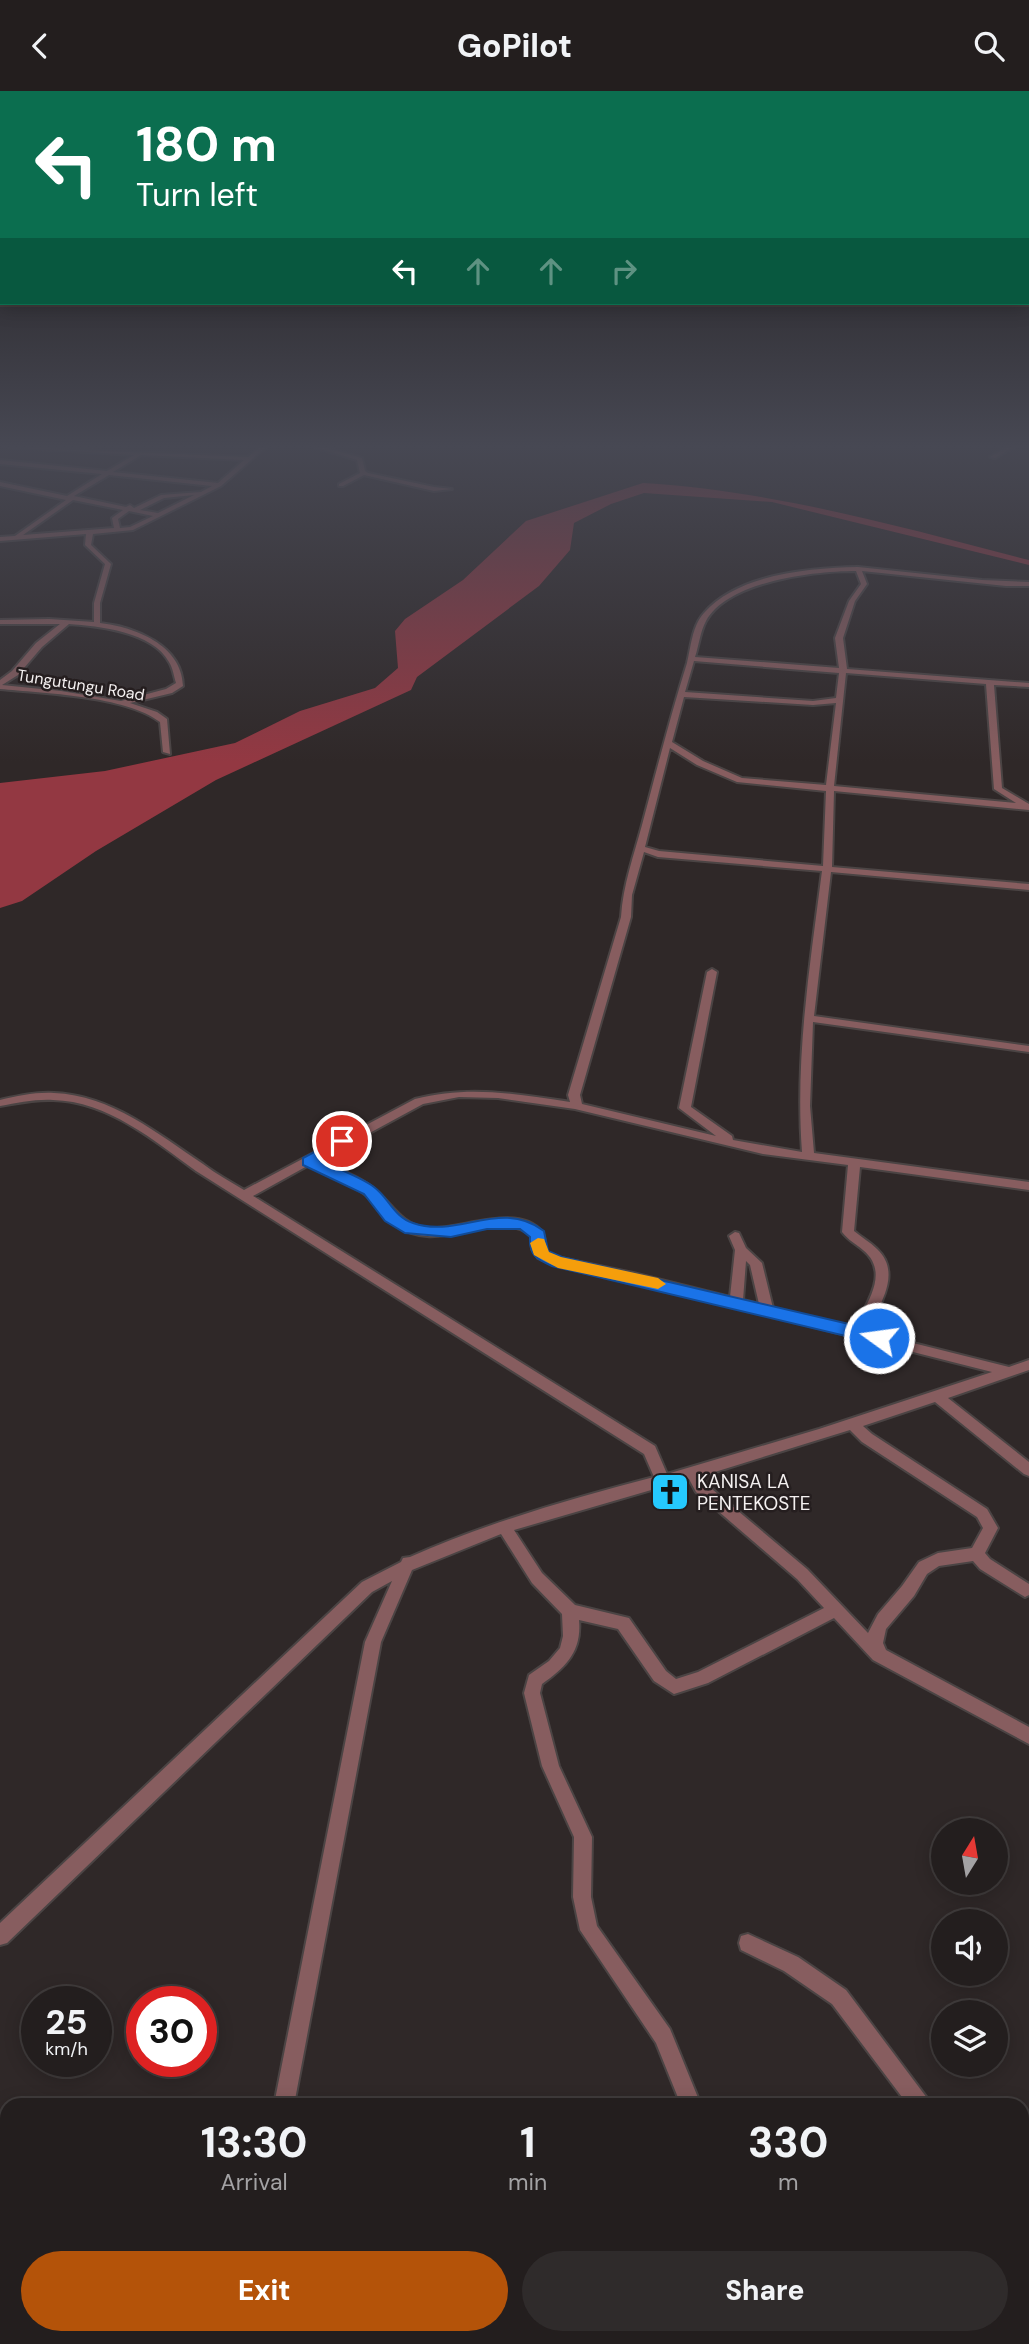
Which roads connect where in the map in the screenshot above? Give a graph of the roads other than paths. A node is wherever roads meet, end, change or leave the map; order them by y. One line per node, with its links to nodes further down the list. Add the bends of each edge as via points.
1 (96, 552): 6 (street, via 108,564 97,603)
2 (858, 569): 3 (street); 7 (street, via 785,575 729,598 705,616); 8 (street, via 864,585 852,601 839,638)
3 (1029, 583)
4 (0, 622): 5 (street)
5 (66, 623): 6 (street); 10 (street)
6 (97, 625): 14 (street, via 149,637 173,661 180,677 174,689)
7 (691, 659): 8 (street); 12 (street)
8 (843, 670): 9 (street); 13 (street)
9 (990, 683): 11 (street); 19 (street, via 998,789)
10 (0, 685): 14 (street, Tungutungu Road)
11 (1029, 685)
12 (680, 694): 13 (street, via 813,703); 15 (street)
13 (838, 700): 17 (street)
14 (122, 703): 16 (street, Tungutungu Road, via 162,717)
15 (666, 742): 17 (street, via 740,780); 21 (street)
16 (167, 752)
17 (830, 787): 18 (street); 22 (street)
18 (989, 804): 19 (street); 20 (street)
19 (1029, 807)
20 (1029, 813)
21 (639, 848): 22 (street, via 658,854); 28 (street, via 626,917 579,1069 573,1095)
22 (827, 870): 23 (street); 25 (street)
23 (1029, 887)
24 (712, 972): 29 (street, via 685,1108)
25 (808, 1018): 26 (street); 30 (street, via 804,1106)
26 (1029, 1049)
27 (0, 1103): 34 (street, via 56,1097 117,1112)
28 (577, 1106): 29 (street); 31 (street, via 483,1093 442,1094 419,1101)
29 (734, 1143): 30 (street)
30 (808, 1156): 32 (street)
31 (309, 1161): 34 (street); 37 (street, via 369,1191 390,1217 411,1229 451,1232 487,1223 523,1224 538,1235 542,1255 558,1262)
32 (854, 1164): 33 (street); 39 (street, via 848,1232 876,1254 883,1271 881,1290 870,1312)
33 (1029, 1186)
34 (245, 1195): 46 (street, via 650,1451)
35 (735, 1236): 36 (street)
36 (741, 1250): 37 (street); 38 (street, via 756,1263)
37 (736, 1303): 38 (street)
38 (767, 1310): 39 (street)
39 (879, 1338): 41 (street)
40 (1029, 1365): 41 (street)
41 (1010, 1372): 42 (street)
42 (935, 1395): 43 (street); 44 (street)
43 (852, 1424): 45 (street); 48 (street, via 867,1439 982,1513 991,1528)
44 (1029, 1470)
45 (692, 1472): 46 (street); 51 (street, via 701,1487)
46 (663, 1480): 47 (street)
47 (505, 1528): 49 (street); 52 (street, via 537,1578)
48 (977, 1554): 50 (street); 53 (street, via 930,1562 919,1572 909,1591 885,1616 875,1637)
49 (409, 1563): 55 (street, via 367,1587); 57 (street, via 373,1642)
50 (1025, 1590)
51 (837, 1609): 52 (street, via 702,1678 674,1687 660,1676 623,1623); 53 (street)
52 (570, 1611): 58 (street, via 573,1632 565,1660 535,1680 532,1693 551,1766 583,1837 582,1897 589,1930 663,2036)
53 (879, 1655): 54 (street)
54 (1029, 1736)
55 (0, 1936)
56 (748, 1943): 59 (street, via 791,1964 839,1997)
57 (285, 2098)
58 (688, 2098)
59 (915, 2098)

